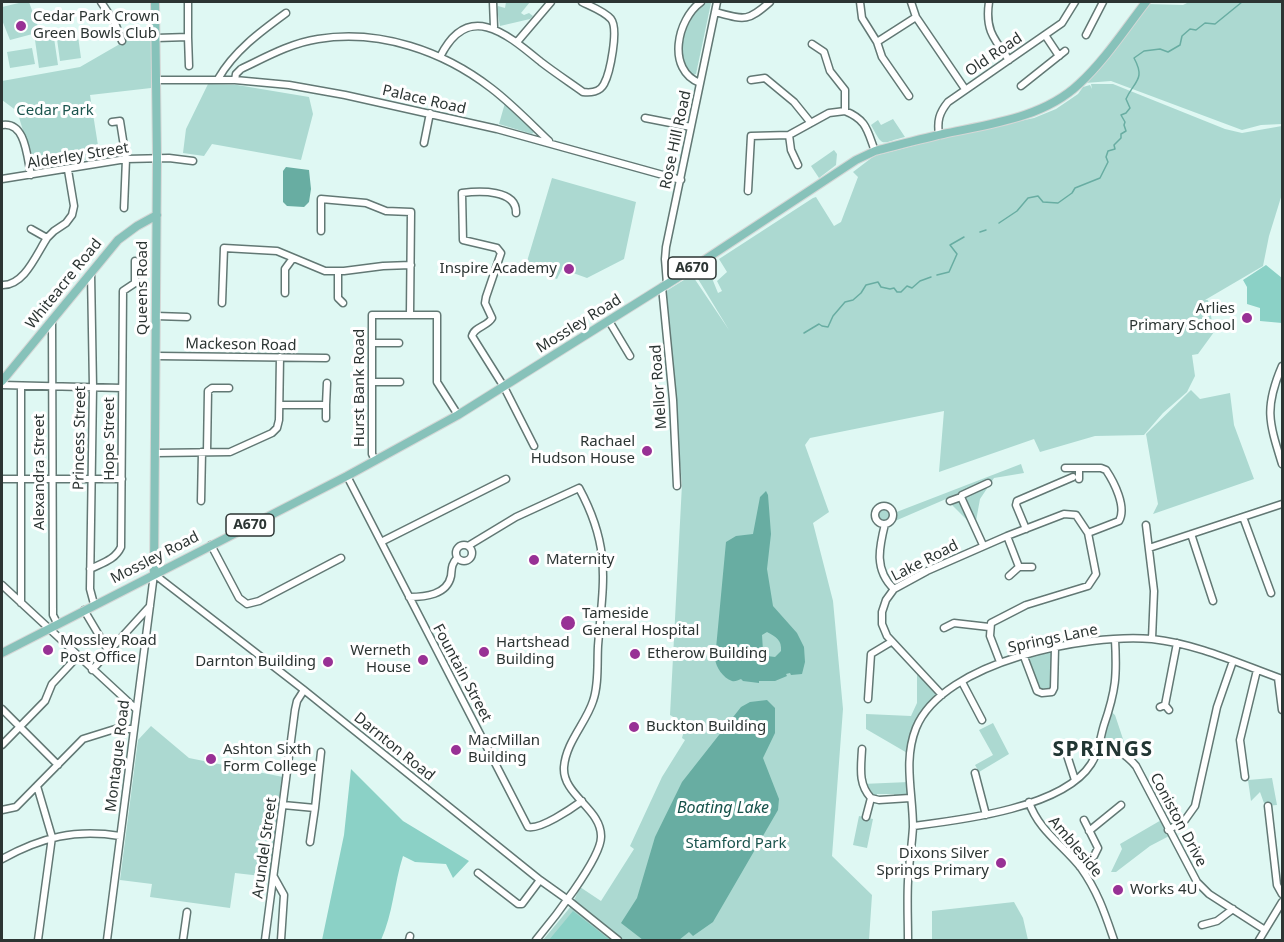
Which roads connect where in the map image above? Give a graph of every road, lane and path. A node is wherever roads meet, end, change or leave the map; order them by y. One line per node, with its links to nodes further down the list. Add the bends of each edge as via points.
1 (101, 2): 24 (street)
2 (155, 2): 22 (main road, Queens Road)
3 (188, 2): 23 (street)
4 (494, 2): 19 (street)
5 (551, 2): 25 (street)
6 (582, 2): 25 (street, via 607,15 615,30 603,86 597,91 583,92)
7 (701, 2): 35 (street, via 687,20 678,42 684,70)
8 (717, 2): 16 (street, Rose Hill Road)
9 (770, 2): 16 (street, via 743,19)
10 (860, 2): 26 (street, via 862,18)
11 (911, 2): 18 (street)
12 (989, 2): 29 (street, via 987,20 996,43)
13 (1075, 2): 20 (street, Old Road, via 1062,23)
14 (1103, 2): 21 (street)
15 (1146, 2): 49 (main road, Mossley Road / A670, via 1086,77 1054,103 1013,118)
16 (715, 12): 35 (street, Rose Hill Road)
17 (286, 13): 31 (street, via 251,39)
18 (916, 17): 26 (street); 37 (street)
19 (494, 27): 25 (street); 28 (street, via 477,25 455,33)
20 (1045, 35): 29 (street, Old Road); 36 (street, via 1062,54)
21 (1086, 35)
22 (156, 38): 23 (street); 32 (main road, Queens Road)
23 (188, 38): 30 (street)
24 (122, 41)
25 (517, 42)
26 (877, 42): 38 (street, via 882,57)
27 (813, 45): 39 (street, via 824,52 830,71 844,90)
28 (440, 57): 33 (street, via 392,41 318,39 280,50 241,69); 51 (street, via 492,88)
29 (1009, 60): 37 (street, Old Road)
30 (189, 66)
31 (218, 79): 32 (street, Palace Road); 33 (street, Palace Road)
32 (157, 80): 53 (main road, Queens Road)
33 (235, 80): 40 (street, Palace Road, via 315,90)
34 (751, 80): 45 (street, via 765,78 794,102)
35 (700, 84): 47 (street, Rose Hill Road)
36 (1021, 86)
37 (964, 89): 49 (street, Old Road, via 941,110)
38 (909, 96)
39 (845, 111): 45 (street, via 830,113); 52 (street, via 865,123)
40 (430, 113): 50 (street); 51 (street, Palace Road)
41 (645, 118): 47 (street)
42 (129, 119): 43 (street)
43 (120, 121): 44 (street); 54 (street)
44 (111, 122)
45 (811, 123): 48 (street)
46 (2, 125): 58 (street, via 16,127 22,137)
47 (691, 127): 60 (street, Rose Hill Road)
48 (789, 135): 56 (street); 61 (street, via 751,136)
49 (939, 135): 52 (main road, Mossley Road / A670)
50 (424, 143)
51 (552, 143): 60 (street, Palace Road)
52 (875, 151): 76 (main road, Mossley Road / A670)
53 (158, 158): 54 (street, Alderley Street); 55 (street, Alderley Street); 66 (main road, Queens Road)
54 (126, 159): 57 (street, Alderley Street); 62 (street)
55 (193, 161)
56 (798, 165)
57 (68, 170): 58 (street, Alderley Street); 69 (street, via 72,215)
58 (31, 175): 59 (street, Alderley Street)
59 (2, 179)
60 (681, 180): 76 (street, Rose Hill Road, via 666,247)
61 (748, 191)
62 (124, 208)
63 (411, 212): 64 (street); 68 (street, via 321,199); 72 (street)
64 (420, 212)
65 (516, 213): 99 (street, via 514,200 502,195 462,194 463,240 501,250 485,303 492,318 472,336)
66 (157, 215): 74 (main road, Whiteacre Road, via 117,240); 81 (main road, Queens Road)
67 (31, 229): 69 (street)
68 (321, 231)
69 (47, 238): 75 (street, via 18,281)
70 (293, 258): 73 (street, via 324,271); 77 (street, via 285,269); 78 (street, via 266,249 224,248)
71 (135, 261): 100 (street, Hope Street, via 135,284 123,291)
72 (411, 265): 73 (street); 80 (street)
73 (338, 271): 79 (street, via 338,298)
74 (91, 272): 83 (main road, Whiteacre Road); 98 (street, Princess Street)
75 (2, 285)
76 (665, 286): 84 (main road, Mossley Road / A670); 123 (street, Mellor Road)
77 (285, 293)
78 (222, 303)
79 (343, 303)
80 (410, 314): 85 (street, Hurst Bank Road, via 372,315); 104 (street, via 437,315 437,382)
81 (156, 316): 82 (street); 87 (main road, Queens Road)
82 (187, 317)
83 (52, 320): 94 (main road, Whiteacre Road); 97 (street, Alexandra Street)
84 (609, 321): 88 (street); 99 (main road, Mossley Road / A670)
85 (372, 343): 86 (street); 92 (street, Hurst Bank Road)
86 (399, 343)
87 (157, 356): 89 (street, Mackeson Road); 108 (main road, Queens Road)
88 (630, 356)
89 (280, 357): 90 (street, Mackeson Road); 102 (street)
90 (326, 358)
91 (1282, 366): 110 (street, via 1269,416)
92 (372, 382): 93 (street); 109 (street, Hurst Bank Road)
93 (400, 382)
94 (2, 383): 96 (street)
95 (327, 383): 103 (street)
96 (21, 386): 97 (street); 116 (street)
97 (52, 386): 98 (street); 119 (street, Alexandra Street)
98 (93, 387): 100 (street); 120 (street, Princess Street)
99 (504, 387): 104 (main road, Mossley Road / A670); 106 (street)
100 (122, 388): 117 (street, Hope Street)
101 (229, 388): 107 (street, via 208,391)
102 (280, 405): 103 (street); 107 (street, via 277,428 272,432 230,452)
103 (326, 405): 105 (street)
104 (458, 415): 109 (main road, Mossley Road / A670)
105 (326, 418)
106 (534, 446)
107 (205, 452): 108 (street); 125 (street)
108 (156, 453): 145 (main road, Queens Road)
109 (375, 460): 114 (main road, Mossley Road / A670)
110 (1282, 464)
111 (1065, 468): 112 (street)
112 (1079, 468): 122 (street, via 1076,478); 132 (street, via 1106,470 1122,509 1117,523)
113 (1052, 474): 122 (street)
114 (346, 476): 135 (street, Fountain Street); 136 (main road, Mossley Road / A670)
115 (2, 479): 116 (street)
116 (20, 479): 119 (street); 152 (street)
117 (122, 479): 120 (street); 144 (street, Hope Street, via 121,547 110,560)
118 (506, 479): 135 (street)
119 (51, 480): 120 (street); 158 (street, Alexandra Street, via 53,615)
120 (91, 480): 144 (street, Princess Street)
121 (988, 483): 124 (street)
122 (1056, 483): 131 (street, via 1017,501)
123 (677, 486)
124 (961, 498): 126 (street); 137 (street)
125 (201, 501)
126 (950, 501)
127 (1282, 504): 128 (street)
128 (1244, 517): 133 (street); 149 (street)
129 (885, 524): 148 (street, via 879,559)
130 (1146, 525): 139 (street)
131 (1026, 529): 132 (street, Lake Road, via 1068,513 1076,515); 134 (street, Lake Road)
132 (1088, 533): 159 (street, via 1096,574 1088,586 1026,605 996,619)
133 (1191, 534): 139 (street); 151 (street)
134 (1007, 536): 137 (street, Lake Road); 142 (street)
135 (381, 542): 150 (street, Fountain Street)
136 (211, 544): 140 (street, via 239,598 247,604); 145 (main road, Mossley Road / A670)
137 (983, 545): 148 (street, Lake Road)
138 (468, 546): 141 (street, via 458,547); 141 (street, via 472,552 469,559); 199 (street, via 522,514 579,488 602,546 604,575 595,695 567,751 564,769 569,786)
139 (1149, 548): 163 (street, via 1154,591)
140 (341, 558)
141 (457, 558): 150 (street, via 451,565 447,585 430,596)
142 (1019, 567): 143 (street); 146 (street)
143 (1032, 567)
144 (90, 569): 153 (street, Princess Street)
145 (154, 574): 153 (main road, Mossley Road / A670); 155 (street, Montague Road); 177 (street, Darnton Road)
146 (1009, 576)
147 (2, 585): 152 (street)
148 (894, 589): 164 (street, Lake Road, via 886,600 882,617)
149 (1271, 593)
150 (409, 597): 154 (street, Fountain Street)
151 (1213, 600)
152 (21, 603): 160 (street)
153 (94, 604): 157 (main road, Mossley Road / A670)
154 (413, 605): 156 (street); 199 (street, Fountain Street, via 528,827 536,828)
155 (150, 606): 167 (street); 182 (street, Montague Road)
156 (405, 609)
157 (84, 610): 158 (main road, Mossley Road / A670); 167 (street)
158 (57, 623): 160 (main road, Mossley Road / A670)
159 (989, 627): 161 (street, via 954,623); 172 (street)
160 (49, 628): 168 (main road, Mossley Road / A670); 170 (street)
161 (944, 628)
162 (1114, 639): 163 (street, Springs Lane); 166 (street, Springs Lane); 187 (street, via 1116,683)
163 (1152, 639): 165 (street, Springs Lane)
164 (891, 642): 178 (street, Lake Road); 179 (street, via 871,654)
165 (1177, 643): 171 (street, Springs Lane); 180 (street)
166 (1056, 648): 169 (street, Springs Lane); 169 (street, via 1052,692 1037,690)
167 (109, 652): 173 (street)
168 (2, 653)
169 (1023, 654): 172 (street, Springs Lane)
170 (78, 656): 173 (street); 185 (street, via 52,684 45,701)
171 (1233, 661): 174 (street, Springs Lane); 210 (street, via 1219,700 1195,806 1185,820)
172 (1000, 662): 176 (street, Springs Lane)
173 (92, 670): 182 (street)
174 (1257, 670): 175 (street, Springs Lane); 194 (street, via 1240,740)
175 (1280, 679): 183 (street)
176 (962, 682): 178 (street, Springs Lane); 184 (street)
177 (304, 690): 201 (street, Arundel Street, via 295,710); 219 (street, Darnton Road)
178 (942, 695): 198 (street, Springs Lane, via 922,716 911,745)
179 (868, 699)
180 (1164, 707)
181 (2, 709): 185 (street)
182 (136, 709): 186 (street, Montague Road)
183 (1282, 710)
184 (982, 720)
185 (19, 727): 188 (street); 192 (street)
186 (134, 729): 192 (street, via 115,729 83,739); 212 (street, Montague Road)
187 (1099, 744): 195 (street, via 1092,763); 210 (street, Coniston Drive, via 1123,753 1137,766)
188 (2, 745)
189 (862, 749): 197 (street, via 860,776)
190 (1065, 749): 195 (street)
191 (321, 752): 204 (street)
192 (58, 765): 196 (street)
193 (975, 773): 206 (street)
194 (1245, 777)
195 (1076, 780): 200 (street)
196 (37, 786): 205 (street, via 16,807); 213 (street)
197 (871, 798): 198 (street); 207 (street)
198 (910, 798): 209 (street, Springs Lane)
199 (582, 801): 221 (street, via 598,823 601,837)
200 (1029, 802): 206 (street); 216 (street, Ambleside, via 1037,819)
201 (283, 805): 204 (street); 218 (street, Arundel Street)
202 (1120, 805): 211 (street)
203 (1268, 807): 220 (street, via 1277,885)
204 (315, 808): 214 (street)
205 (2, 810)
206 (986, 815): 209 (street)
207 (866, 817)
208 (1084, 820): 211 (street)
209 (913, 826): 234 (street, Springs Lane)
210 (1168, 830): 223 (street, Coniston Drive, via 1197,882)
211 (1089, 831): 216 (street, via 1097,853)
212 (120, 836): 213 (street, via 74,833); 228 (street, Montague Road)
213 (52, 837): 215 (street); 227 (street)
214 (310, 842)
215 (2, 859)
216 (1080, 867): 235 (street, Ambleside, via 1098,895)
217 (478, 873): 219 (street, via 518,904)
218 (273, 877): 230 (street, Arundel Street); 231 (street, via 284,895)
219 (540, 880): 221 (street, Darnton Road)
220 (1282, 894)
221 (568, 900): 232 (street); 233 (street, Darnton Road)
222 (1282, 902): 226 (street)
223 (1233, 909): 225 (street, via 1217,921); 226 (street, Coniston Drive)
224 (187, 912): 229 (street)
225 (1202, 925)
226 (1265, 930): 236 (street)
227 (38, 940)
228 (107, 940)
229 (183, 940)
230 (265, 940)
231 (281, 940)
232 (536, 940)
233 (618, 940)
234 (908, 940)
235 (1114, 940)
236 (1259, 940)

